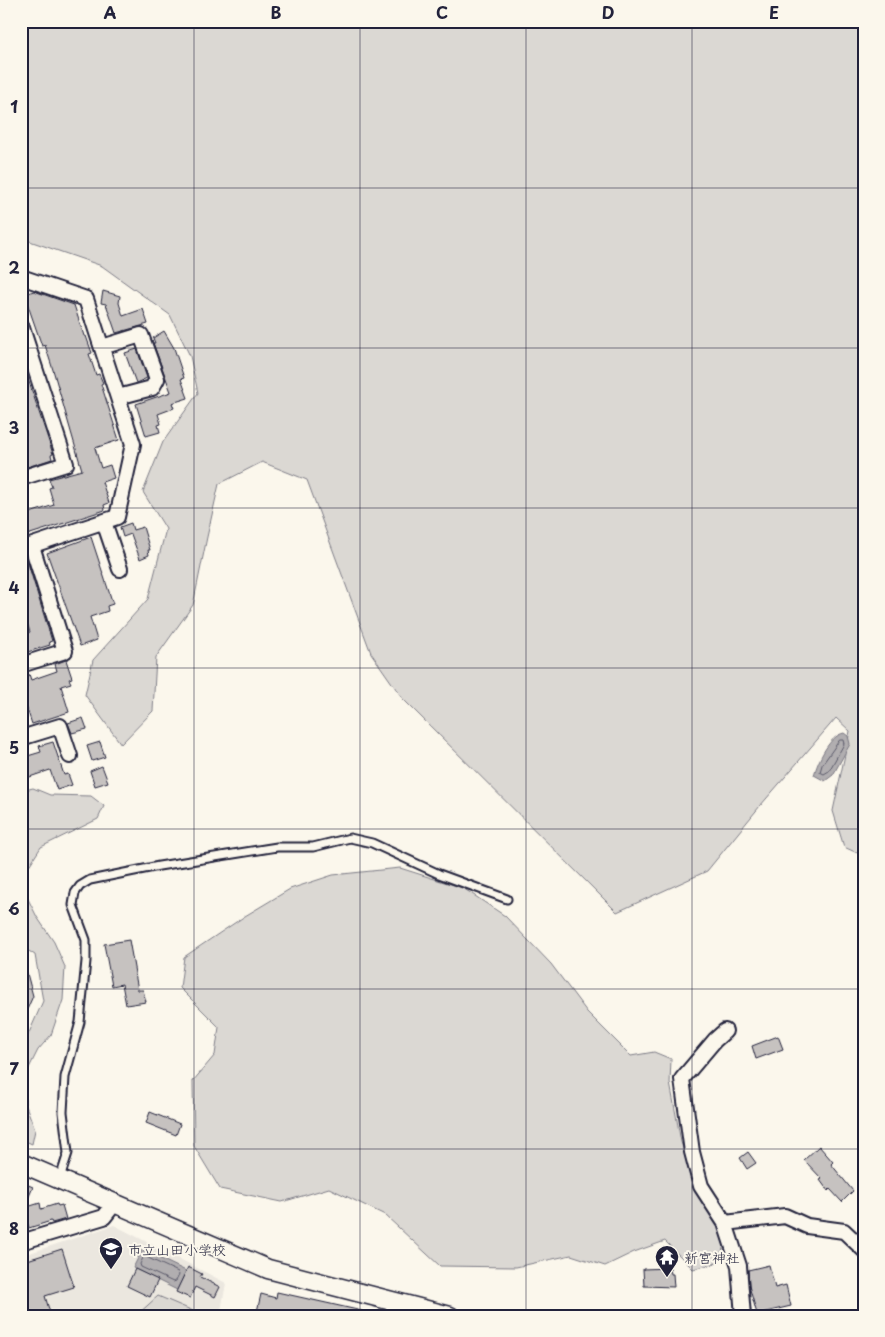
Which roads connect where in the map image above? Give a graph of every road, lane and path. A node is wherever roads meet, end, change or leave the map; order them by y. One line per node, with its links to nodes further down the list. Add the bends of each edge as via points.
1 (21, 277): 3 (street, via 86,298)
2 (21, 325): 5 (street, via 66,464)
3 (102, 347): 4 (street); 4 (street, via 142,335 157,379 152,388)
4 (118, 397): 6 (street, via 133,444 117,517)
5 (21, 478)
6 (104, 522): 7 (street); 8 (street)
7 (26, 547): 9 (street, via 65,651)
8 (120, 569)
9 (21, 665)
10 (22, 735): 11 (street, via 60,726)
11 (70, 756)
12 (507, 900): 15 (lane, via 372,843 350,838 313,847 277,848 159,866 90,880 80,886 73,905 86,940 86,961 80,1022 65,1077 63,1112 68,1153)
13 (725, 1031): 17 (street, via 682,1080 692,1152 702,1186)
14 (21, 1163): 15 (street)
15 (60, 1179): 16 (street)
16 (115, 1203): 18 (street, via 104,1217); 20 (street, via 268,1269)
17 (725, 1223): 19 (street, via 785,1216 807,1226 844,1231); 22 (street, via 739,1266)
18 (21, 1242)
19 (864, 1250)
20 (428, 1313): 21 (street)
21 (450, 1316)
22 (742, 1316)

